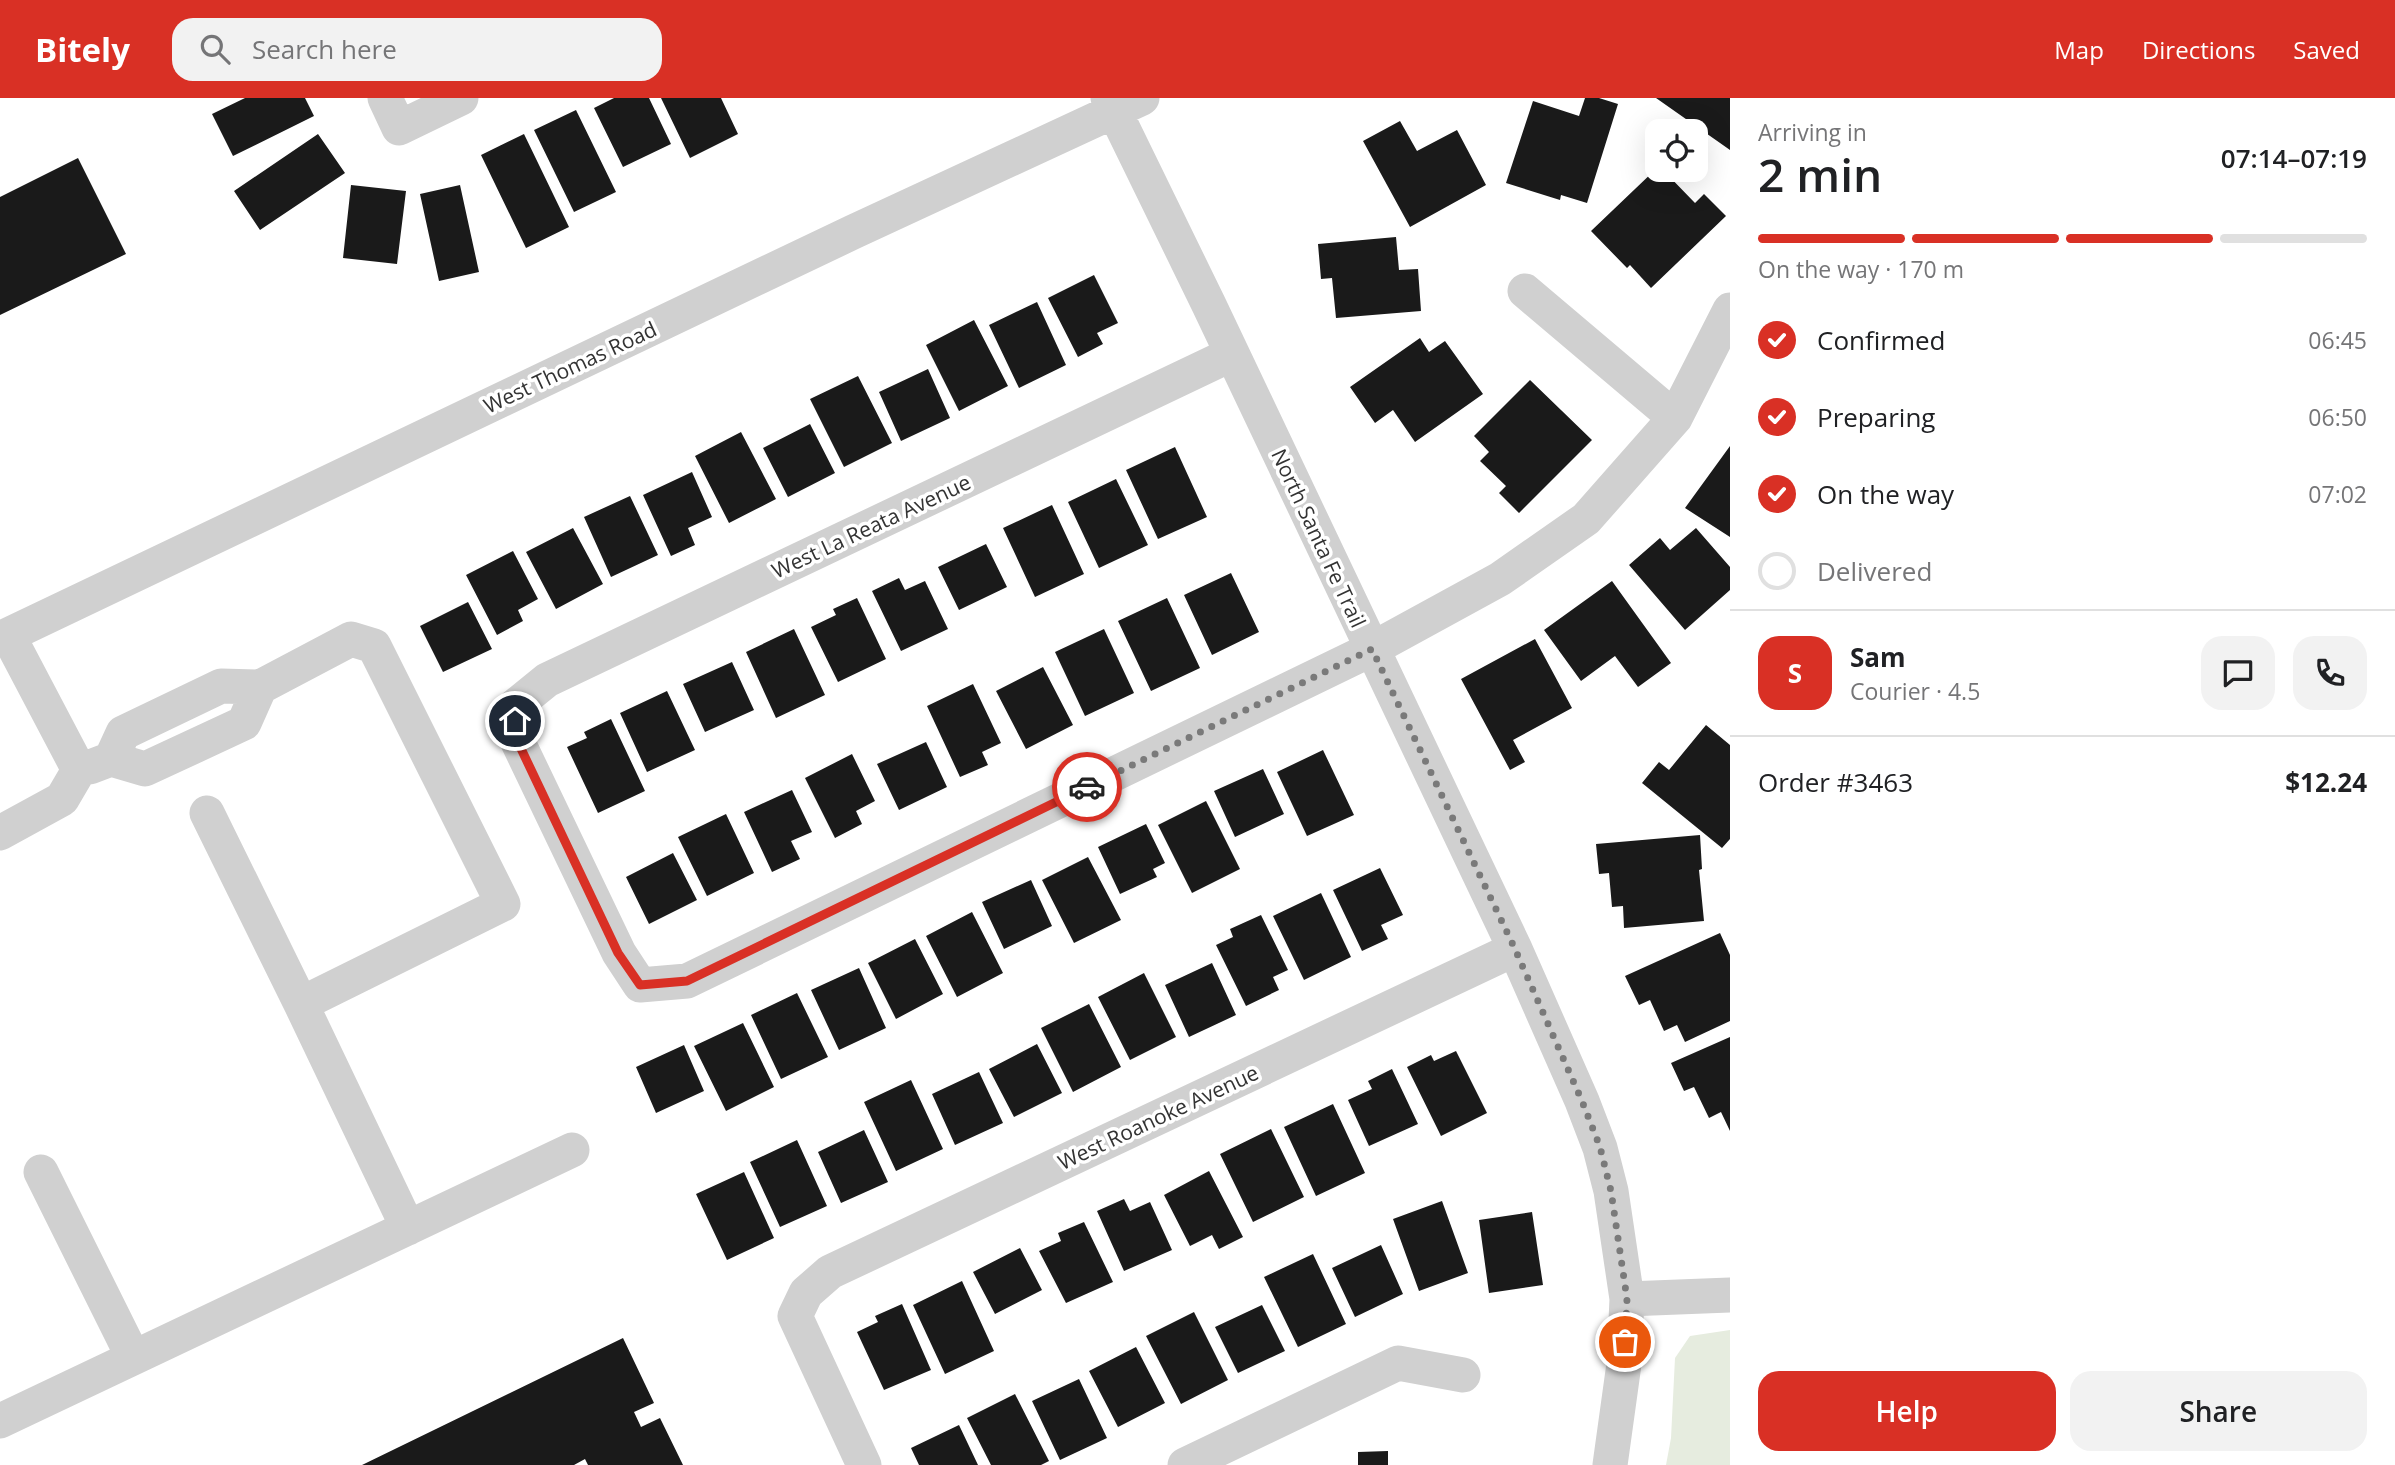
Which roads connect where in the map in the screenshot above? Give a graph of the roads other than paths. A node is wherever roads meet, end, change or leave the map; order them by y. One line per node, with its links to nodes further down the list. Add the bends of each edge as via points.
1 (461, 98): 3 (street)
2 (1121, 102): 6 (street, North Santa Fe Trail); 8 (street, West Thomas Road)
3 (392, 113)
4 (1525, 291): 7 (street)
5 (1730, 310): 7 (street)
6 (1232, 354): 9 (street, North Santa Fe Trail); 9 (street, West La Reata Avenue, via 547,680 515,706 515,736 618,953 640,985 687,981)
7 (1675, 418): 9 (street, via 1586,519 1500,579)
8 (4, 637): 10 (street)
9 (1372, 649): 13 (street, North Santa Fe Trail)
10 (95, 765): 12 (street, via 62,799); 14 (street, via 145,769 244,723 260,687 351,639 374,646 503,904)
11 (208, 813): 14 (street)
12 (0, 832)
13 (1515, 949): 19 (street, North Santa Fe Trail, via 1600,1147); 23 (street, West Roanoke Avenue, via 830,1272 806,1293 795,1316)
14 (301, 1004): 17 (street)
15 (572, 1150): 17 (street)
16 (41, 1172): 20 (street)
17 (408, 1228): 20 (street)
18 (1730, 1295): 19 (street)
19 (1627, 1299): 25 (street, North Santa Fe Trail, via 1624,1364)
20 (133, 1357): 22 (street)
21 (1463, 1375): 24 (street, via 1398,1363)
22 (0, 1420)
23 (864, 1465)
24 (1185, 1465)
25 (1610, 1465)

